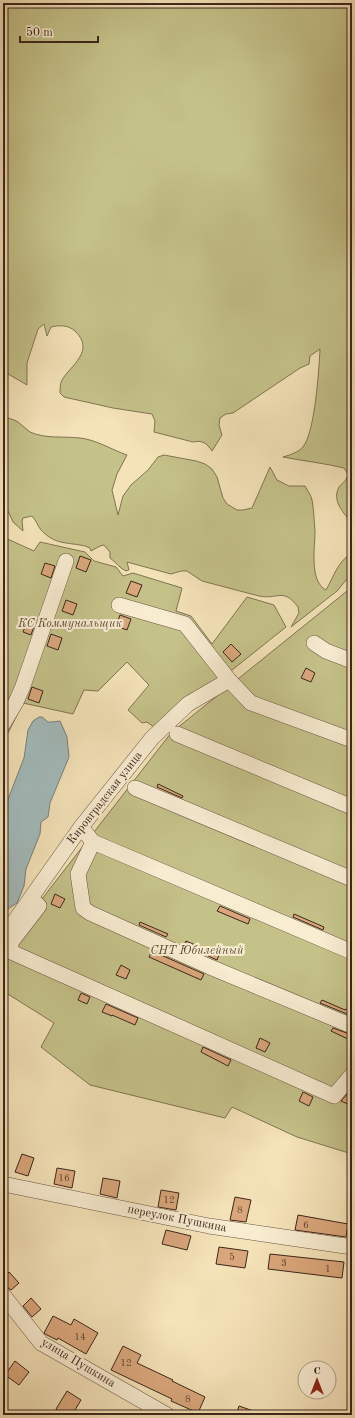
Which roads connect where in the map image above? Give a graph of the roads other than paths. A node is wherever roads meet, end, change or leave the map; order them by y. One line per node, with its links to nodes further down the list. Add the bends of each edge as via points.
1 (66, 561): 6 (street, via 23,686)
2 (119, 605): 5 (street, via 186,624)
3 (314, 644): 4 (street)
4 (352, 661)
5 (229, 680): 8 (street, via 251,703); 11 (street, Кировградская улица, via 188,704 152,738)
6 (3, 724)
7 (177, 734): 10 (street)
8 (352, 740)
9 (135, 788): 13 (street)
10 (352, 807)
11 (81, 827): 12 (street); 14 (street, Кировградская улица)
12 (93, 842): 16 (street); 17 (street, via 78,874 83,908 90,913 210,967)
13 (352, 879)
14 (31, 898): 15 (street, Кировградская улица); 18 (street, via 39,906 12,941 9,951 334,1096)
15 (3, 937)
16 (352, 952)
17 (352, 1026)
18 (352, 1075)
19 (3, 1184): 20 (street, переулок Пушкина, via 208,1226)
20 (352, 1247)
21 (3, 1295): 22 (street, улица Пушкина, via 41,1343)
22 (167, 1415)

